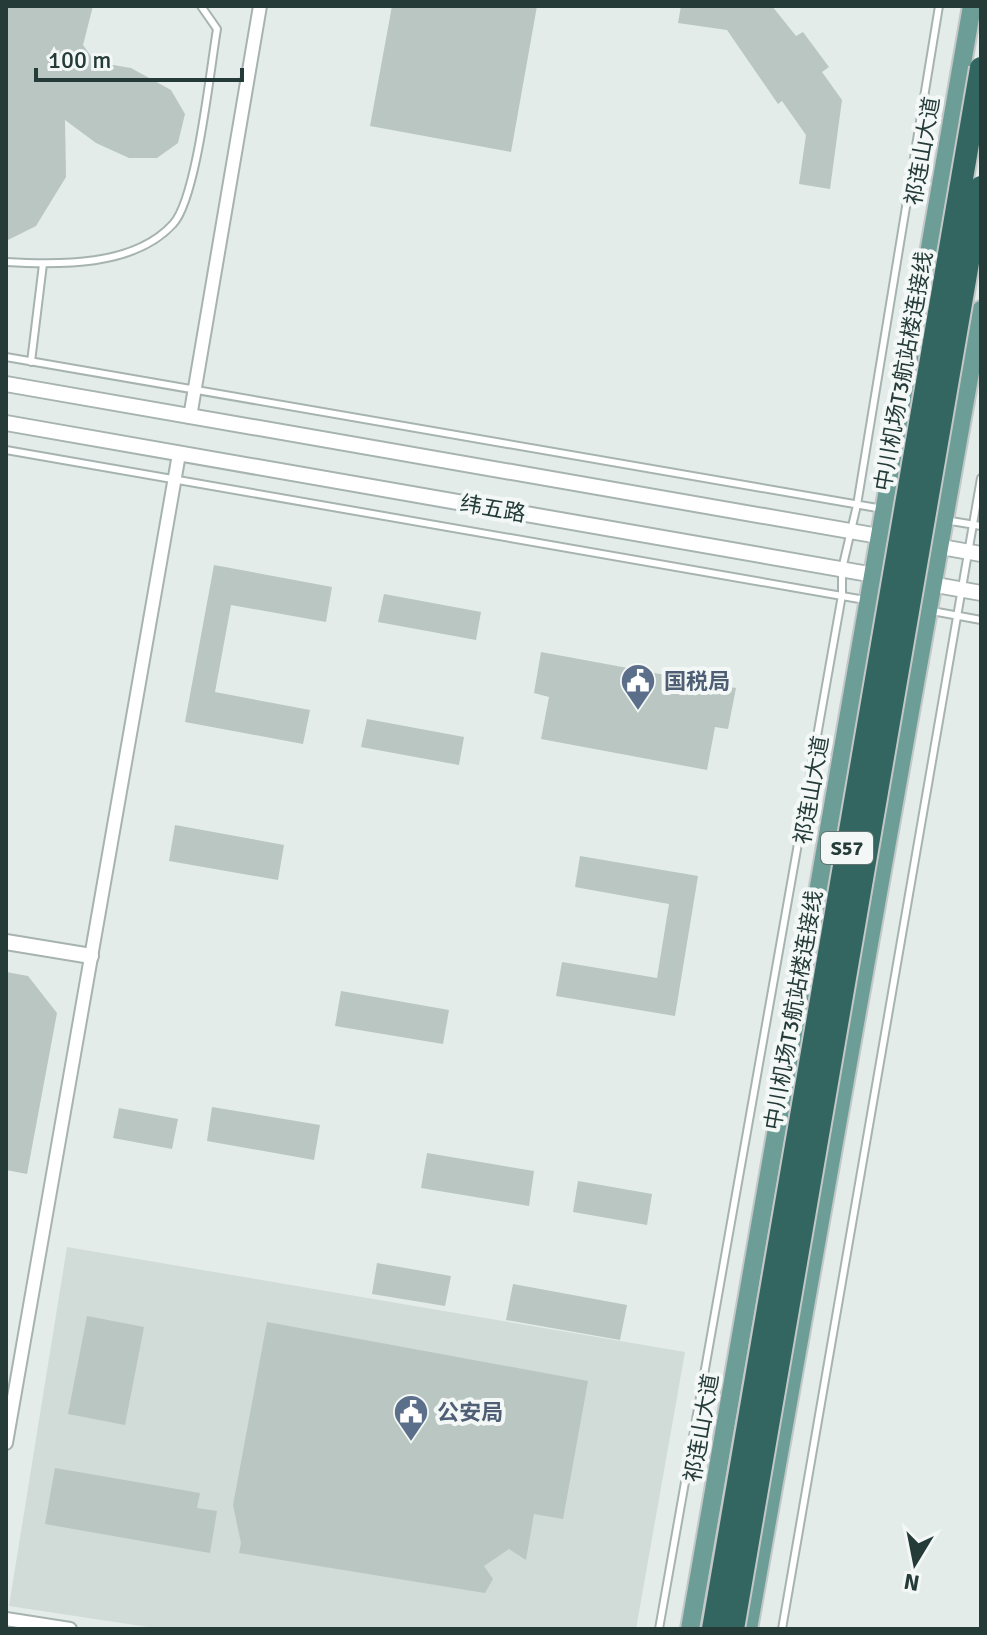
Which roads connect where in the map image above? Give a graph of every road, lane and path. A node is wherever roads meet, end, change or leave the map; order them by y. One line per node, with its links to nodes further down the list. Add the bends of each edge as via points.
1 (201, 6): 8 (lane, via 217,29 189,190 176,222 156,240 93,262)
2 (260, 6): 13 (street)
3 (939, 6): 20 (lane)
4 (969, 6): 21 (main road, 祁连山大道)
5 (981, 68): 45 (highway, 中川机场T3航站楼连接线 / S57, bridge)
6 (981, 187): 46 (highway, 中川机场T3航站楼连接线 / S57, bridge)
7 (6, 262): 8 (lane)
8 (43, 264): 11 (lane)
9 (981, 310): 22 (main road)
10 (6, 357): 11 (lane)
11 (31, 362): 13 (lane)
12 (6, 384): 14 (street, 纬五路)
13 (194, 390): 14 (street); 20 (lane)
14 (190, 417): 24 (street, 纬五路)
15 (6, 423): 17 (street, 纬五路)
16 (6, 450): 19 (lane)
17 (179, 454): 19 (street); 28 (street, 纬五路)
18 (981, 478): 23 (lane)
19 (174, 480): 33 (lane); 39 (street)
20 (857, 505): 21 (lane); 24 (lane)
21 (885, 509): 22 (lane); 25 (main road, 祁连山大道)
22 (946, 520): 23 (lane); 26 (main road)
23 (977, 526): 27 (lane)
24 (852, 531): 25 (street, 纬五路); 28 (lane)
25 (880, 536): 26 (street, 纬五路); 29 (main road, 祁连山大道)
26 (941, 547): 27 (street, 纬五路); 30 (main road)
27 (975, 552): 31 (lane)
28 (842, 569): 29 (street, 纬五路); 33 (lane)
29 (873, 574): 30 (street, 纬五路); 34 (main road, 祁连山大道)
30 (934, 585): 31 (street, 纬五路); 35 (main road)
31 (962, 590): 32 (street, 纬五路); 36 (lane)
32 (981, 593)
33 (842, 595): 34 (lane); 43 (lane)
34 (869, 600): 35 (lane); 44 (main road, 祁连山大道)
35 (930, 611): 36 (lane); 47 (main road)
36 (957, 615): 37 (lane); 48 (lane)
37 (981, 620)
38 (6, 942): 39 (street)
39 (91, 956): 40 (street)
40 (6, 1443)
41 (6, 1619): 42 (street)
42 (70, 1629)
43 (659, 1629)
44 (690, 1629)
45 (713, 1629)
46 (733, 1629)
47 (748, 1629)
48 (782, 1629)

